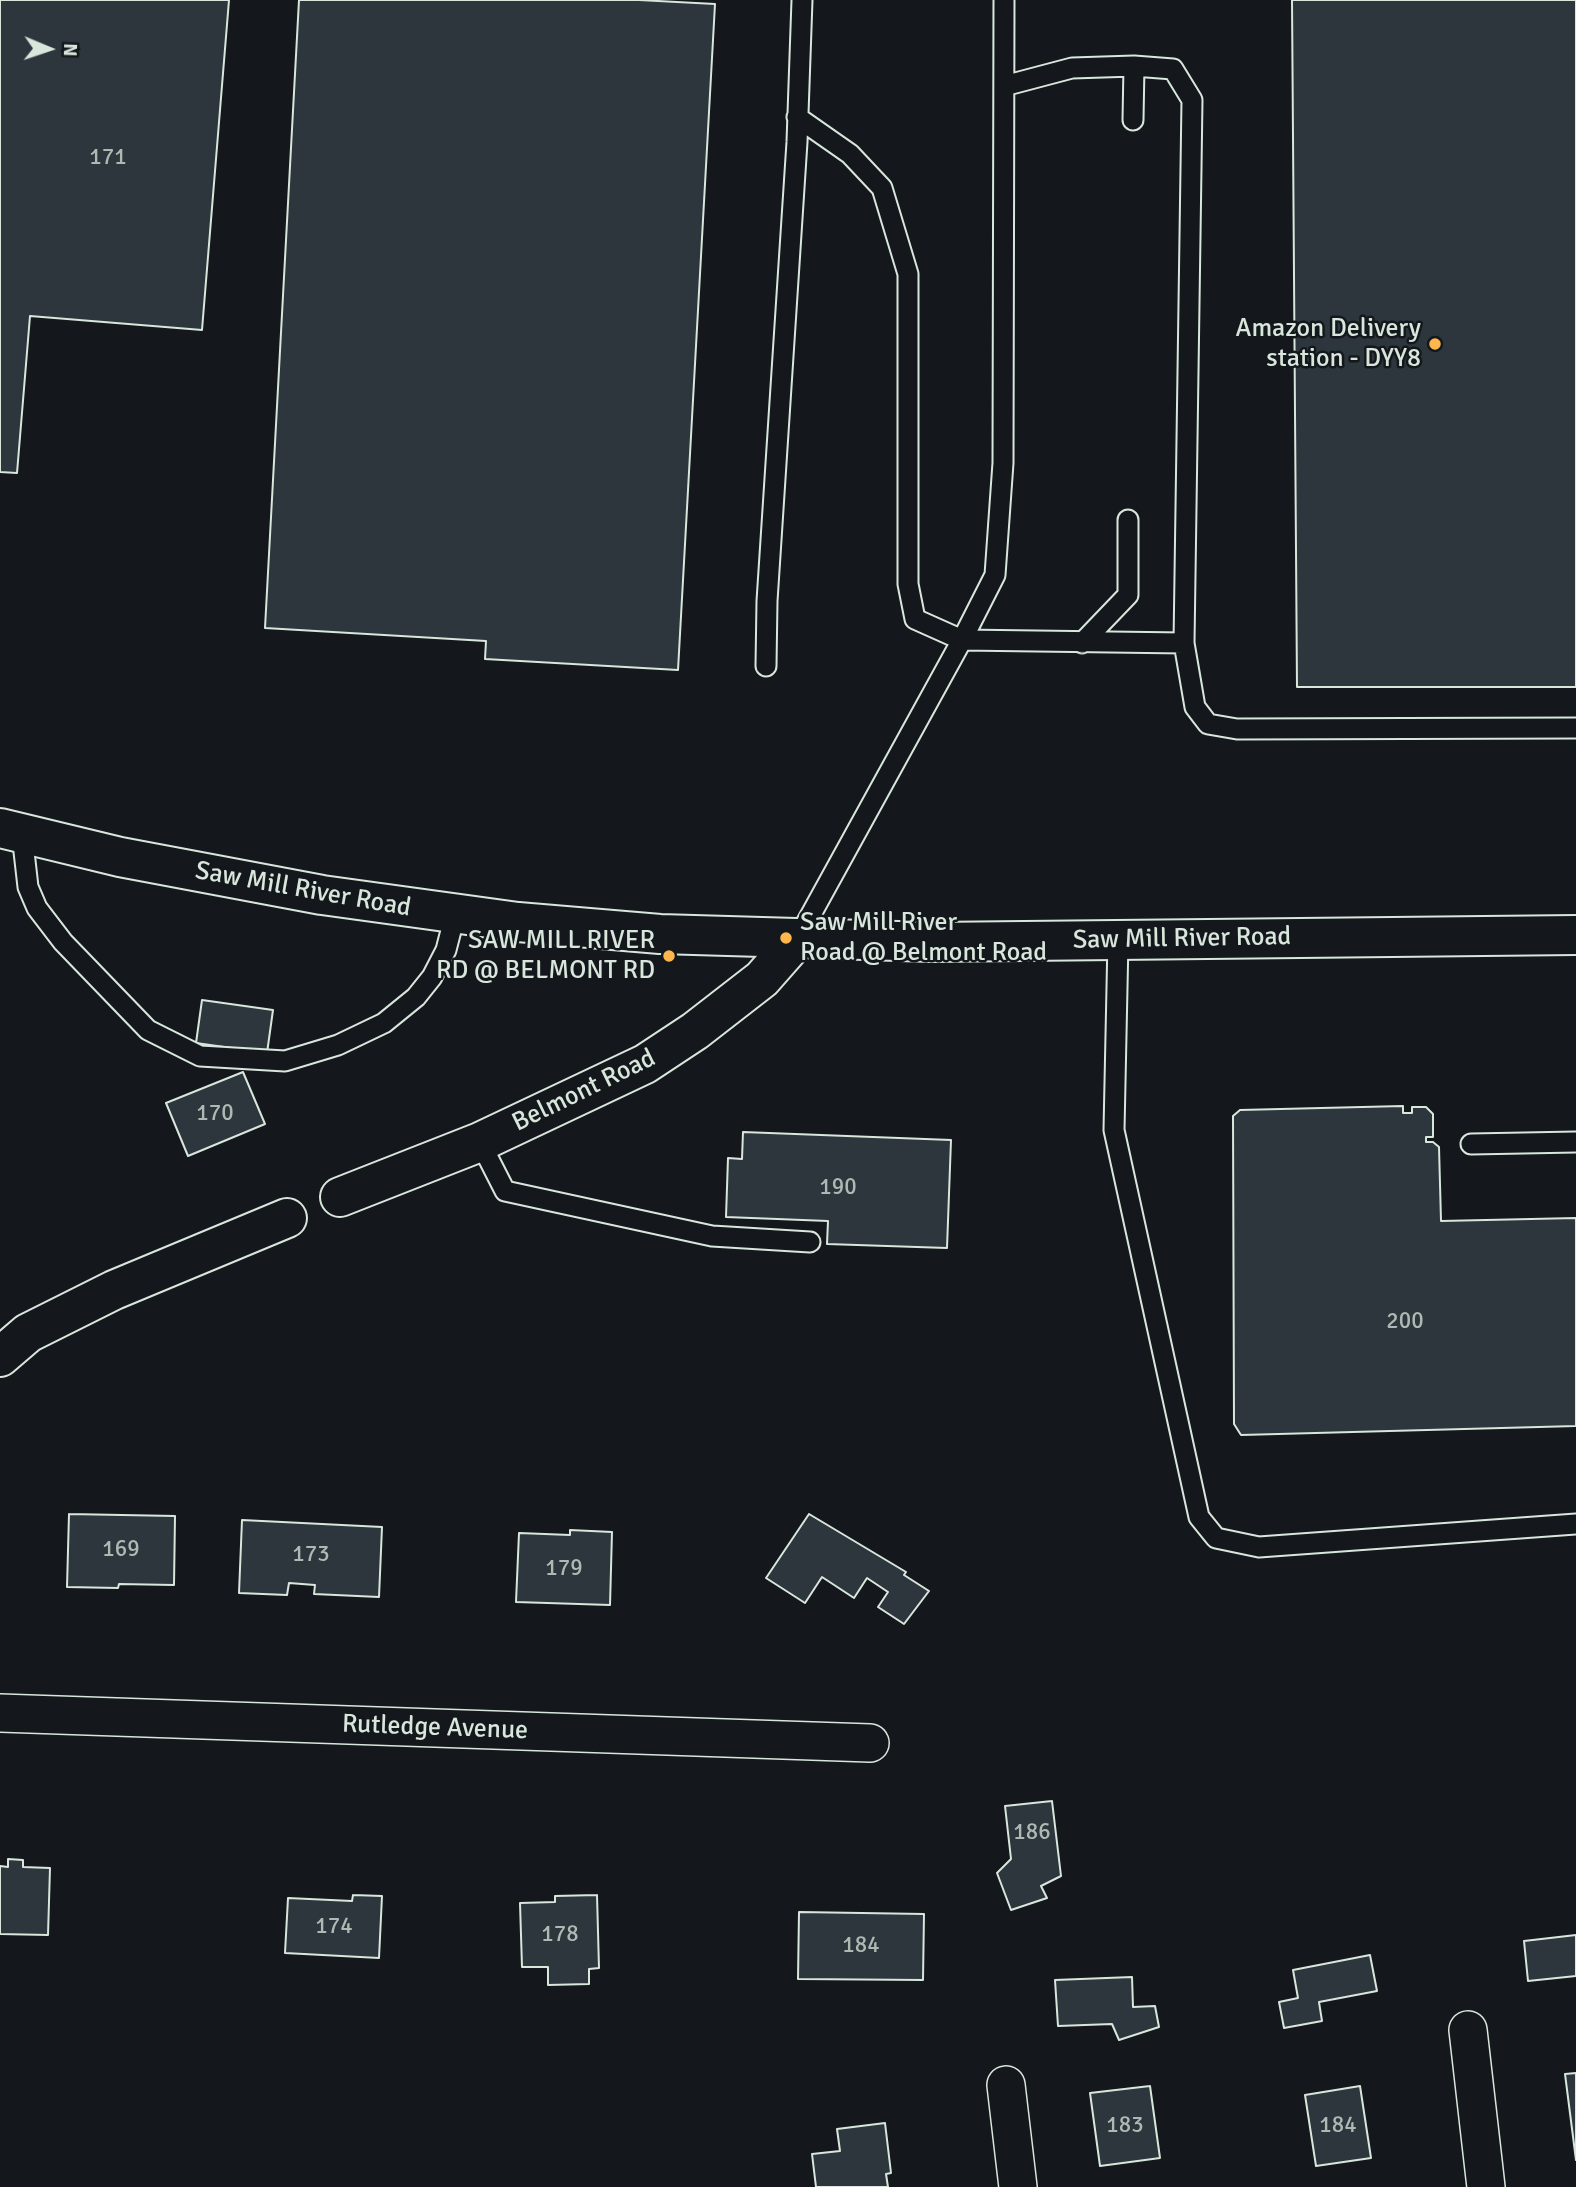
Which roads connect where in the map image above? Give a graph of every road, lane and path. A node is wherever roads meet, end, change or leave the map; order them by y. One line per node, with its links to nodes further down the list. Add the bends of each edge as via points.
1 (802, 0): 5 (lane)
2 (1004, 0): 4 (lane)
3 (1134, 66): 4 (lane, via 1072,68); 6 (lane); 10 (lane, via 1174,69 1192,100)
4 (1004, 86): 8 (lane, via 1003,463 997,550 995,575)
5 (797, 117): 8 (lane, via 850,154 882,188 908,274 908,584 915,619); 11 (lane)
6 (1133, 120)
7 (1128, 520): 9 (lane, via 1128,595)
8 (962, 640): 9 (lane); 16 (lane)
9 (1082, 643): 10 (lane)
10 (1184, 643): 12 (lane, via 1195,706 1208,724 1237,729)
11 (766, 666)
12 (1576, 728)
13 (11, 831): 14 (main road, Saw Mill River Road, via 254,884); 14 (lane, via 37,908 63,942 148,1030 200,1056 285,1060 338,1045 384,1023 416,998 432,977 446,950)
14 (455, 915): 16 (main road, Saw Mill River Road, via 660,934)
15 (1576, 935): 17 (main road, Saw Mill River Road)
16 (798, 938): 17 (main road, Saw Mill River Road, via 864,942); 18 (main road, Belmont Road, via 762,979 645,1064)
17 (1118, 940): 25 (lane, via 1114,1130 1199,1517 1216,1538 1259,1548)
18 (480, 1142): 21 (main road, Belmont Road); 23 (lane, via 505,1191 712,1236)
19 (1576, 1142): 20 (lane)
20 (1471, 1144)
21 (340, 1197)
22 (287, 1218): 24 (main road, via 114,1290 28,1333)
23 (810, 1242)
24 (0, 1357)
25 (1576, 1524)
26 (0, 1713): 27 (street, Rutledge Avenue)
27 (870, 1743)
28 (1468, 2030): 31 (street)
29 (1006, 2085): 30 (street)
30 (1018, 2187)
31 (1486, 2187)

